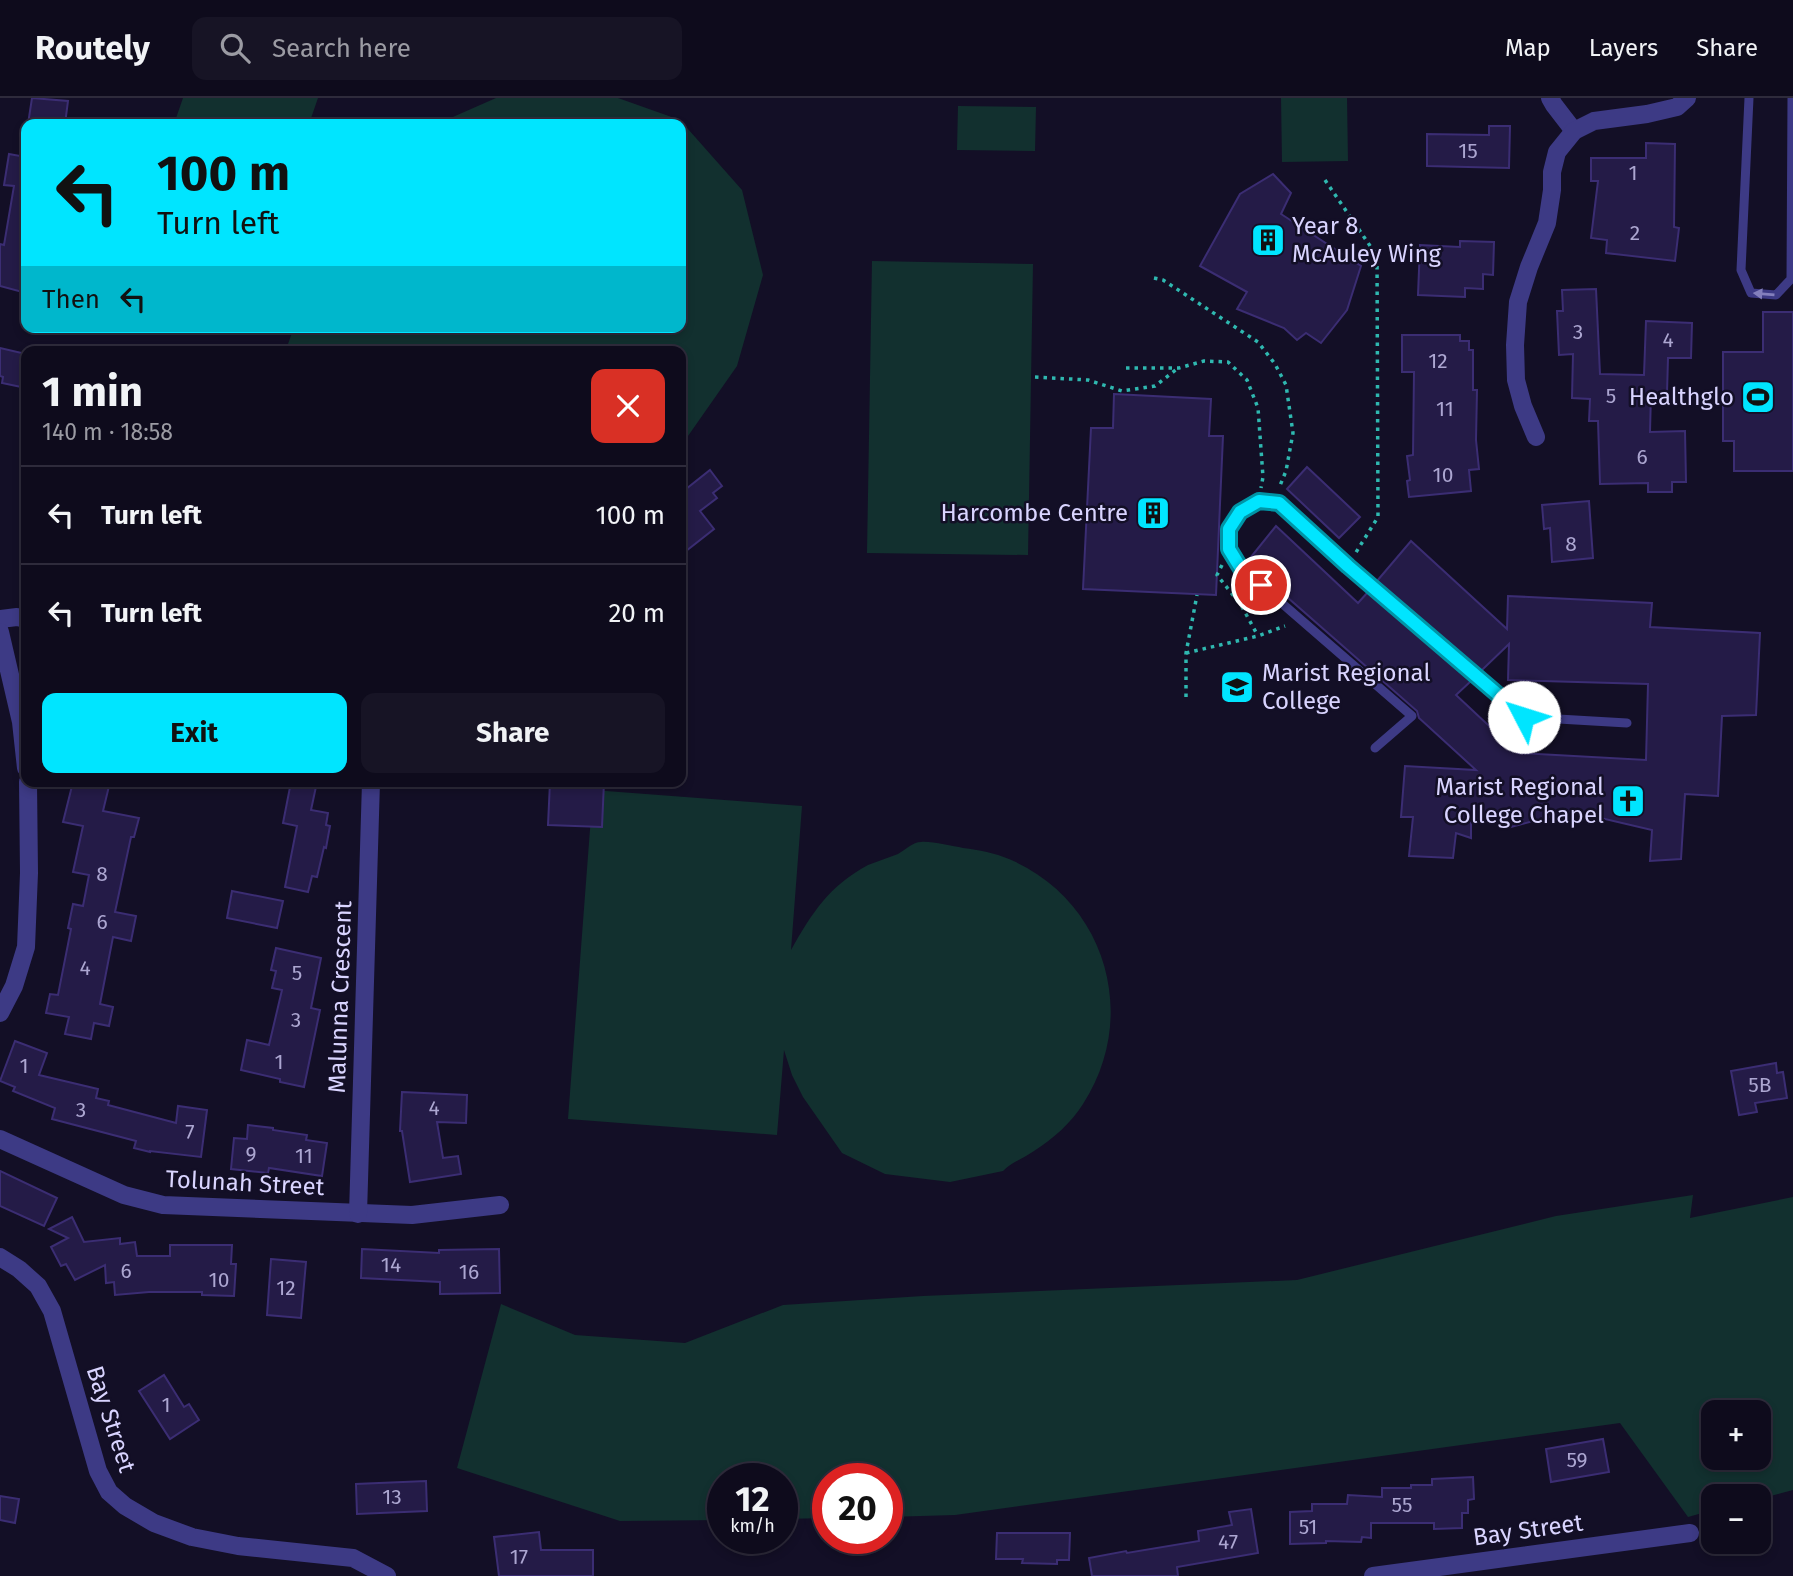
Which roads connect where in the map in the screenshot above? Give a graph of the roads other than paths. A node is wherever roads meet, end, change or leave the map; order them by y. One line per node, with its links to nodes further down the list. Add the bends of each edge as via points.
1 (1550, 98): 5 (street)
2 (1687, 98): 5 (street, via 1677,107 1594,121)
3 (1749, 98): 4 (lane, one-way to 3, via 1791,279 1776,295 1751,293 1741,270)
4 (1793, 98)
5 (1574, 131): 6 (street, via 1557,152 1547,223 1518,302 1516,380)
6 (1536, 437)
7 (21, 618): 8 (street)
8 (0, 619)
9 (0, 632): 10 (street)
10 (21, 722)
11 (1627, 723): 12 (lane, via 1524,717 1279,503 1259,501 1240,512 1229,529 1229,549 1240,567 1412,716)
12 (1375, 748)
13 (27, 787): 15 (street, via 26,947)
14 (370, 787): 18 (street, Malunna Crescent)
15 (0, 1013)
16 (0, 1139): 18 (street, Tolunah Street, via 124,1195 163,1205)
17 (500, 1205): 18 (street, Tolunah Street, via 412,1215)
18 (358, 1214)
19 (0, 1257): 22 (street, Bay Street, via 38,1286 52,1311 108,1492 154,1523 191,1537 353,1558)
20 (1690, 1533): 21 (street, Bay Street)
21 (1454, 1571): 23 (street, Bay Street)
22 (387, 1576)
23 (1373, 1576)

